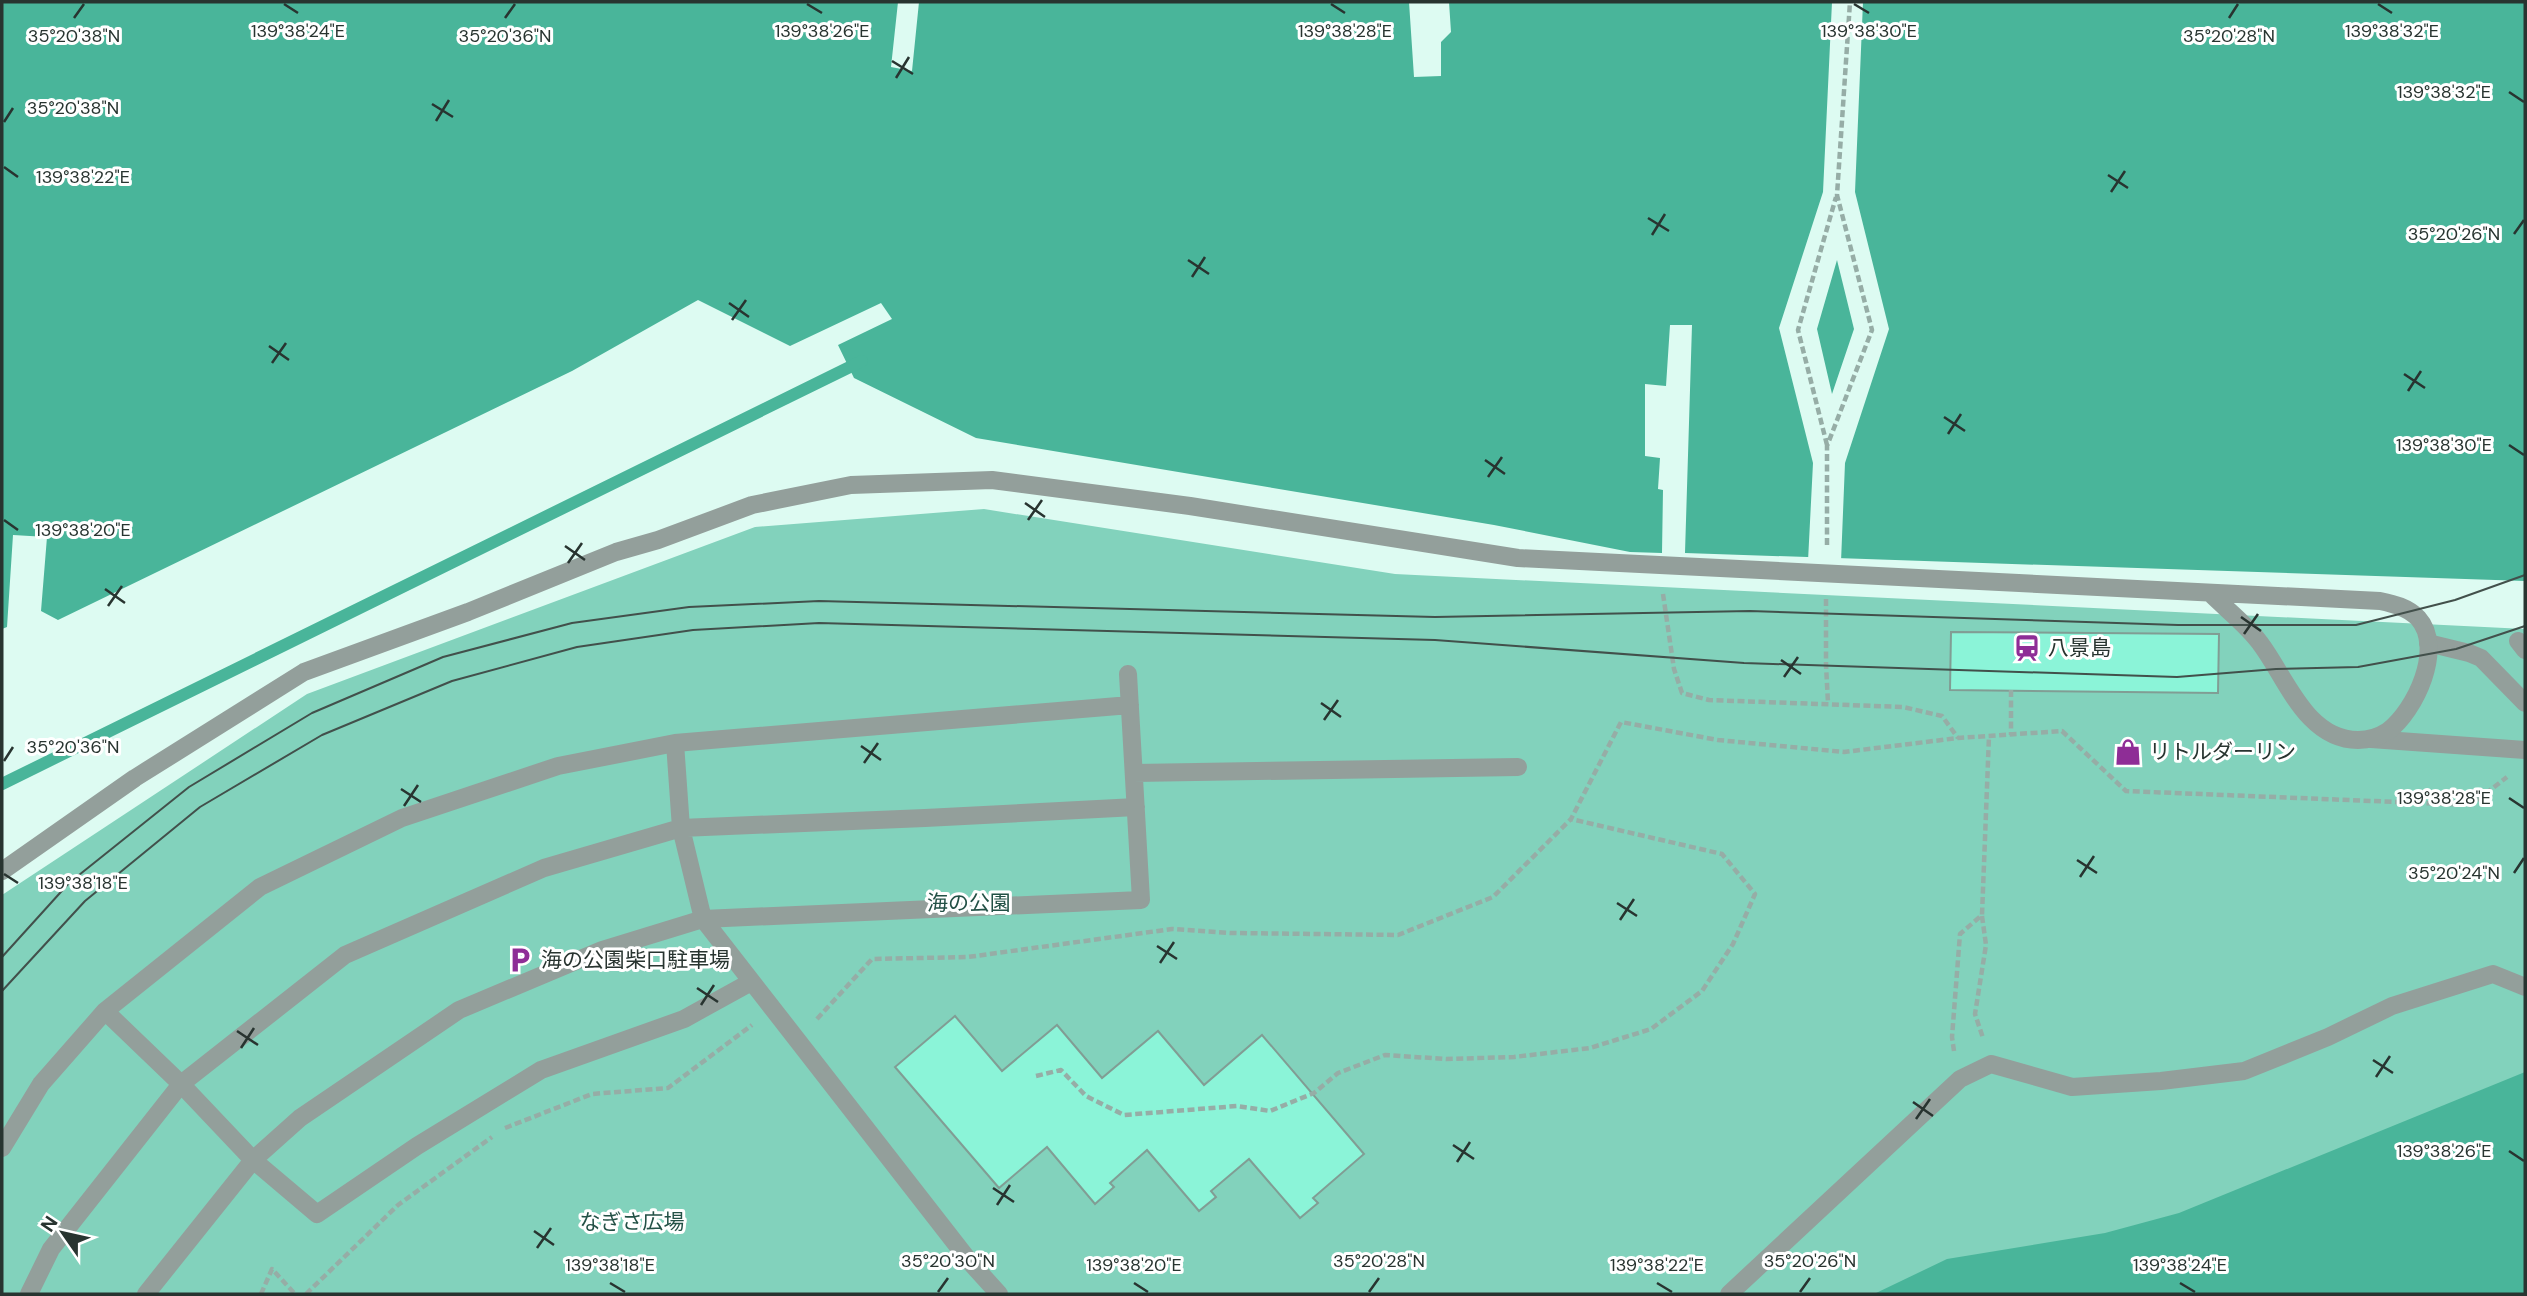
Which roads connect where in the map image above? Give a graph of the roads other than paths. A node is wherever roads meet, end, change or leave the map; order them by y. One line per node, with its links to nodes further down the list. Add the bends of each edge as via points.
1 (2211, 594): 2 (street, via 2399,604 2417,618); 6 (street, via 2258,641 2316,724 2335,735); 13 (street, via 1518,558 992,480 851,485 752,505 304,672 135,778)
2 (2428, 643): 4 (street, via 2481,658); 6 (street, via 2427,667 2405,713 2388,731)
3 (1128, 674): 5 (street)
4 (2525, 703)
5 (1130, 705): 7 (street); 10 (street)
6 (2371, 739): 8 (street)
7 (675, 743): 12 (street); 17 (street, via 558,766 402,818 260,887)
8 (2525, 750)
9 (1518, 767): 10 (street)
10 (1134, 773): 11 (street)
11 (1136, 807): 12 (street); 14 (street, via 1141,900)
12 (681, 828): 14 (street); 18 (street, via 544,868 345,955)
13 (2, 871)
14 (703, 919): 15 (street); 20 (street, via 602,950 459,1010 300,1118)
15 (751, 982): 20 (street, via 684,1019 541,1070 317,1214); 23 (street)
16 (2525, 987): 24 (street, via 2493,974 2392,1006 2244,1071 2072,1087 1991,1064 1960,1079)
17 (105, 1011): 18 (street); 19 (street, via 41,1084)
18 (181, 1084): 20 (street); 21 (street, via 51,1249)
19 (2, 1148)
20 (253, 1160): 22 (street)
21 (29, 1294)
22 (146, 1294)
23 (999, 1294)
24 (1729, 1294)

